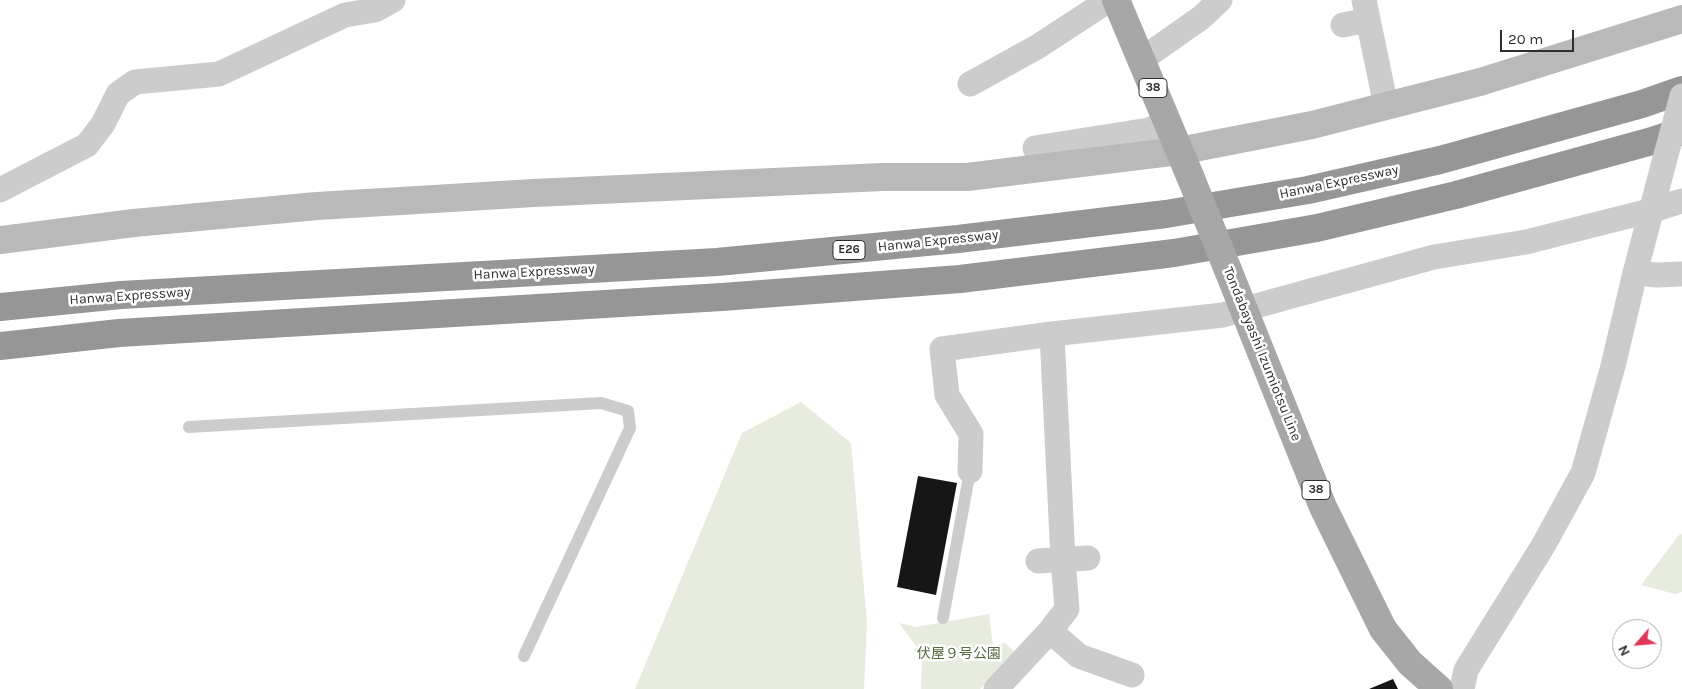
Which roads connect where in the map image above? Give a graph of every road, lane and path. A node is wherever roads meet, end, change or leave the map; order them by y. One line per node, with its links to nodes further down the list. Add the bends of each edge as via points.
1 (393, 0): 17 (street, via 374,10 345,15 219,74 135,82 118,94 103,124 87,145)
2 (1109, 0): 9 (street)
3 (1116, 0): 8 (main road, Tondabayashi Izumiotsu Line / 38)
4 (1220, 0): 8 (street, via 1202,17)
5 (1366, 10): 7 (street); 12 (street)
6 (1682, 19): 12 (street, via 1480,82)
7 (1343, 25)
8 (1141, 60): 13 (main road, Tondabayashi Izumiotsu Line / 38)
9 (970, 84)
10 (1682, 90): 23 (highway, Hanwa Expressway / E26, via 1440,160 1308,190 1166,214 958,239 717,262 121,295)
11 (1682, 96): 19 (street, bridge)
12 (1386, 106): 16 (street, via 1312,125)
13 (1167, 122): 15 (street, via 1149,130); 16 (main road, Tondabayashi Izumiotsu Line / 38)
14 (1682, 130): 26 (highway, via 1456,195 1317,228 1174,253 960,279 722,297 119,333)
15 (1035, 148)
16 (1179, 150): 20 (street, via 967,177 882,177 317,206 134,223); 24 (main road, Tondabayashi Izumiotsu Line / 38, bridge)
17 (0, 190)
18 (1682, 201): 19 (street)
19 (1653, 210): 21 (street); 24 (street, via 1526,242 1434,257)
20 (0, 240)
21 (1635, 273): 22 (street); 38 (street, via 1583,473 1543,546 1466,670)
22 (1682, 274)
23 (0, 307)
24 (1244, 308): 25 (street, via 1223,315); 37 (main road, Tondabayashi Izumiotsu Line / 38, via 1323,507 1383,629 1410,663)
25 (1052, 334): 28 (street, via 942,349 947,395 971,434); 30 (street)
26 (0, 346)
27 (189, 427): 34 (lane, via 601,403 628,411 630,428)
28 (970, 471): 32 (lane)
29 (1088, 558): 30 (street)
30 (1063, 559): 31 (street); 33 (street, via 1067,609)
31 (1038, 561)
32 (943, 618)
33 (1050, 631): 35 (street, via 1079,656); 36 (street)
34 (524, 656)
35 (1132, 675)
36 (996, 689)
37 (1439, 689)
38 (1462, 689)

